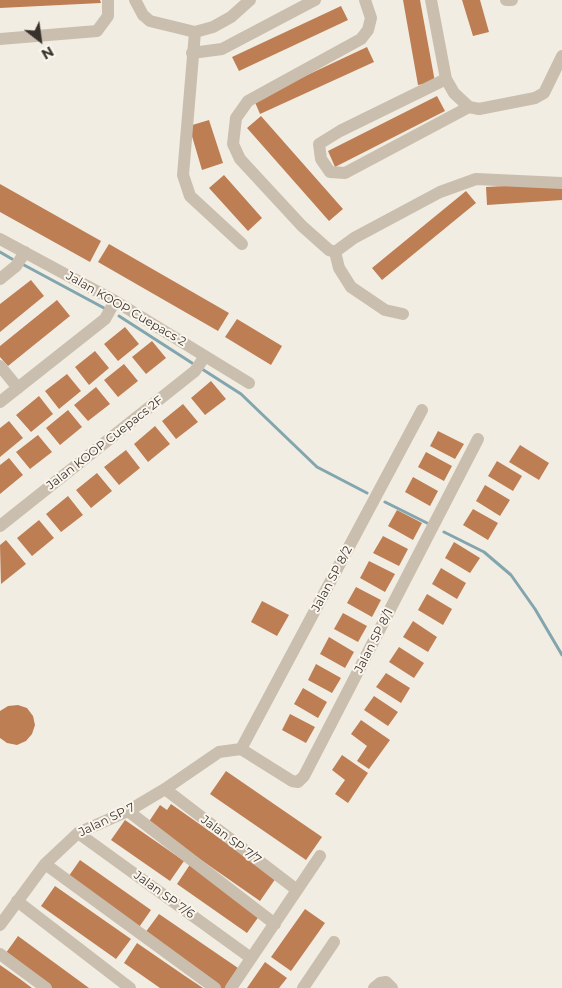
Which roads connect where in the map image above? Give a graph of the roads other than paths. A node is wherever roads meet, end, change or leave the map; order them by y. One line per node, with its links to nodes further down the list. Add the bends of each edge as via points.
1 (108, 0): 10 (street, via 108,16 97,31)
2 (135, 0): 9 (street, via 150,21)
3 (250, 0): 9 (street, via 231,17)
4 (314, 0): 11 (street, via 222,49)
5 (365, 0): 20 (street, via 371,18 368,30 361,38 248,101 236,118 233,144 240,159 302,226 328,250)
6 (431, 0): 13 (street)
7 (506, 0): 8 (street)
8 (512, 0)
9 (195, 32): 11 (street)
10 (0, 39)
11 (192, 53): 18 (street, via 183,175 190,196)
12 (562, 58): 14 (street)
13 (446, 79): 15 (street, via 454,93); 15 (street, via 319,144 321,159 330,172 345,173)
14 (556, 80): 15 (street, via 535,98 479,109)
15 (469, 107)
16 (562, 183): 20 (street, via 476,179 440,192 354,238)
17 (0, 240): 19 (street, Jalan KOOP Cuepacs 2)
18 (242, 244)
19 (25, 252): 21 (street, via 16,266); 22 (street, Jalan KOOP Cuepacs 2)
20 (335, 252): 23 (street, via 339,268 351,287 384,310)
21 (0, 279)
22 (115, 301): 24 (street, Jalan KOOP Cuepacs 2); 27 (street, via 105,319)
23 (403, 314)
24 (205, 356): 26 (street, Jalan KOOP Cuepacs 2); 31 (street, Jalan KOOP Cuepacs 2F, via 195,372)
25 (0, 366): 27 (street)
26 (249, 383)
27 (18, 388): 28 (street)
28 (0, 402)
29 (422, 410): 32 (street, Jalan SP 8/2)
30 (478, 439): 32 (street, Jalan SP 8/1, via 304,776 298,782 292,781)
31 (0, 526)
32 (241, 749): 33 (street, Jalan SP 7, via 219,752)
33 (165, 789): 34 (street, Jalan SP 7); 38 (street, Jalan SP 7/7)
34 (128, 811): 35 (street, Jalan SP 7); 40 (street)
35 (78, 833): 37 (street, Jalan SP 7); 44 (street, Jalan SP 7/6)
36 (320, 856): 38 (street)
37 (45, 864): 39 (street, Jalan SP 7); 47 (street)
38 (297, 890): 40 (street)
39 (17, 901): 41 (street, Jalan SP 7); 46 (street)
40 (275, 924): 44 (street)
41 (0, 925)
42 (334, 942): 49 (street)
43 (0, 954): 45 (street)
44 (251, 958): 48 (street)
45 (46, 988)
46 (130, 988)
47 (215, 988)
48 (231, 988)
49 (303, 988)

